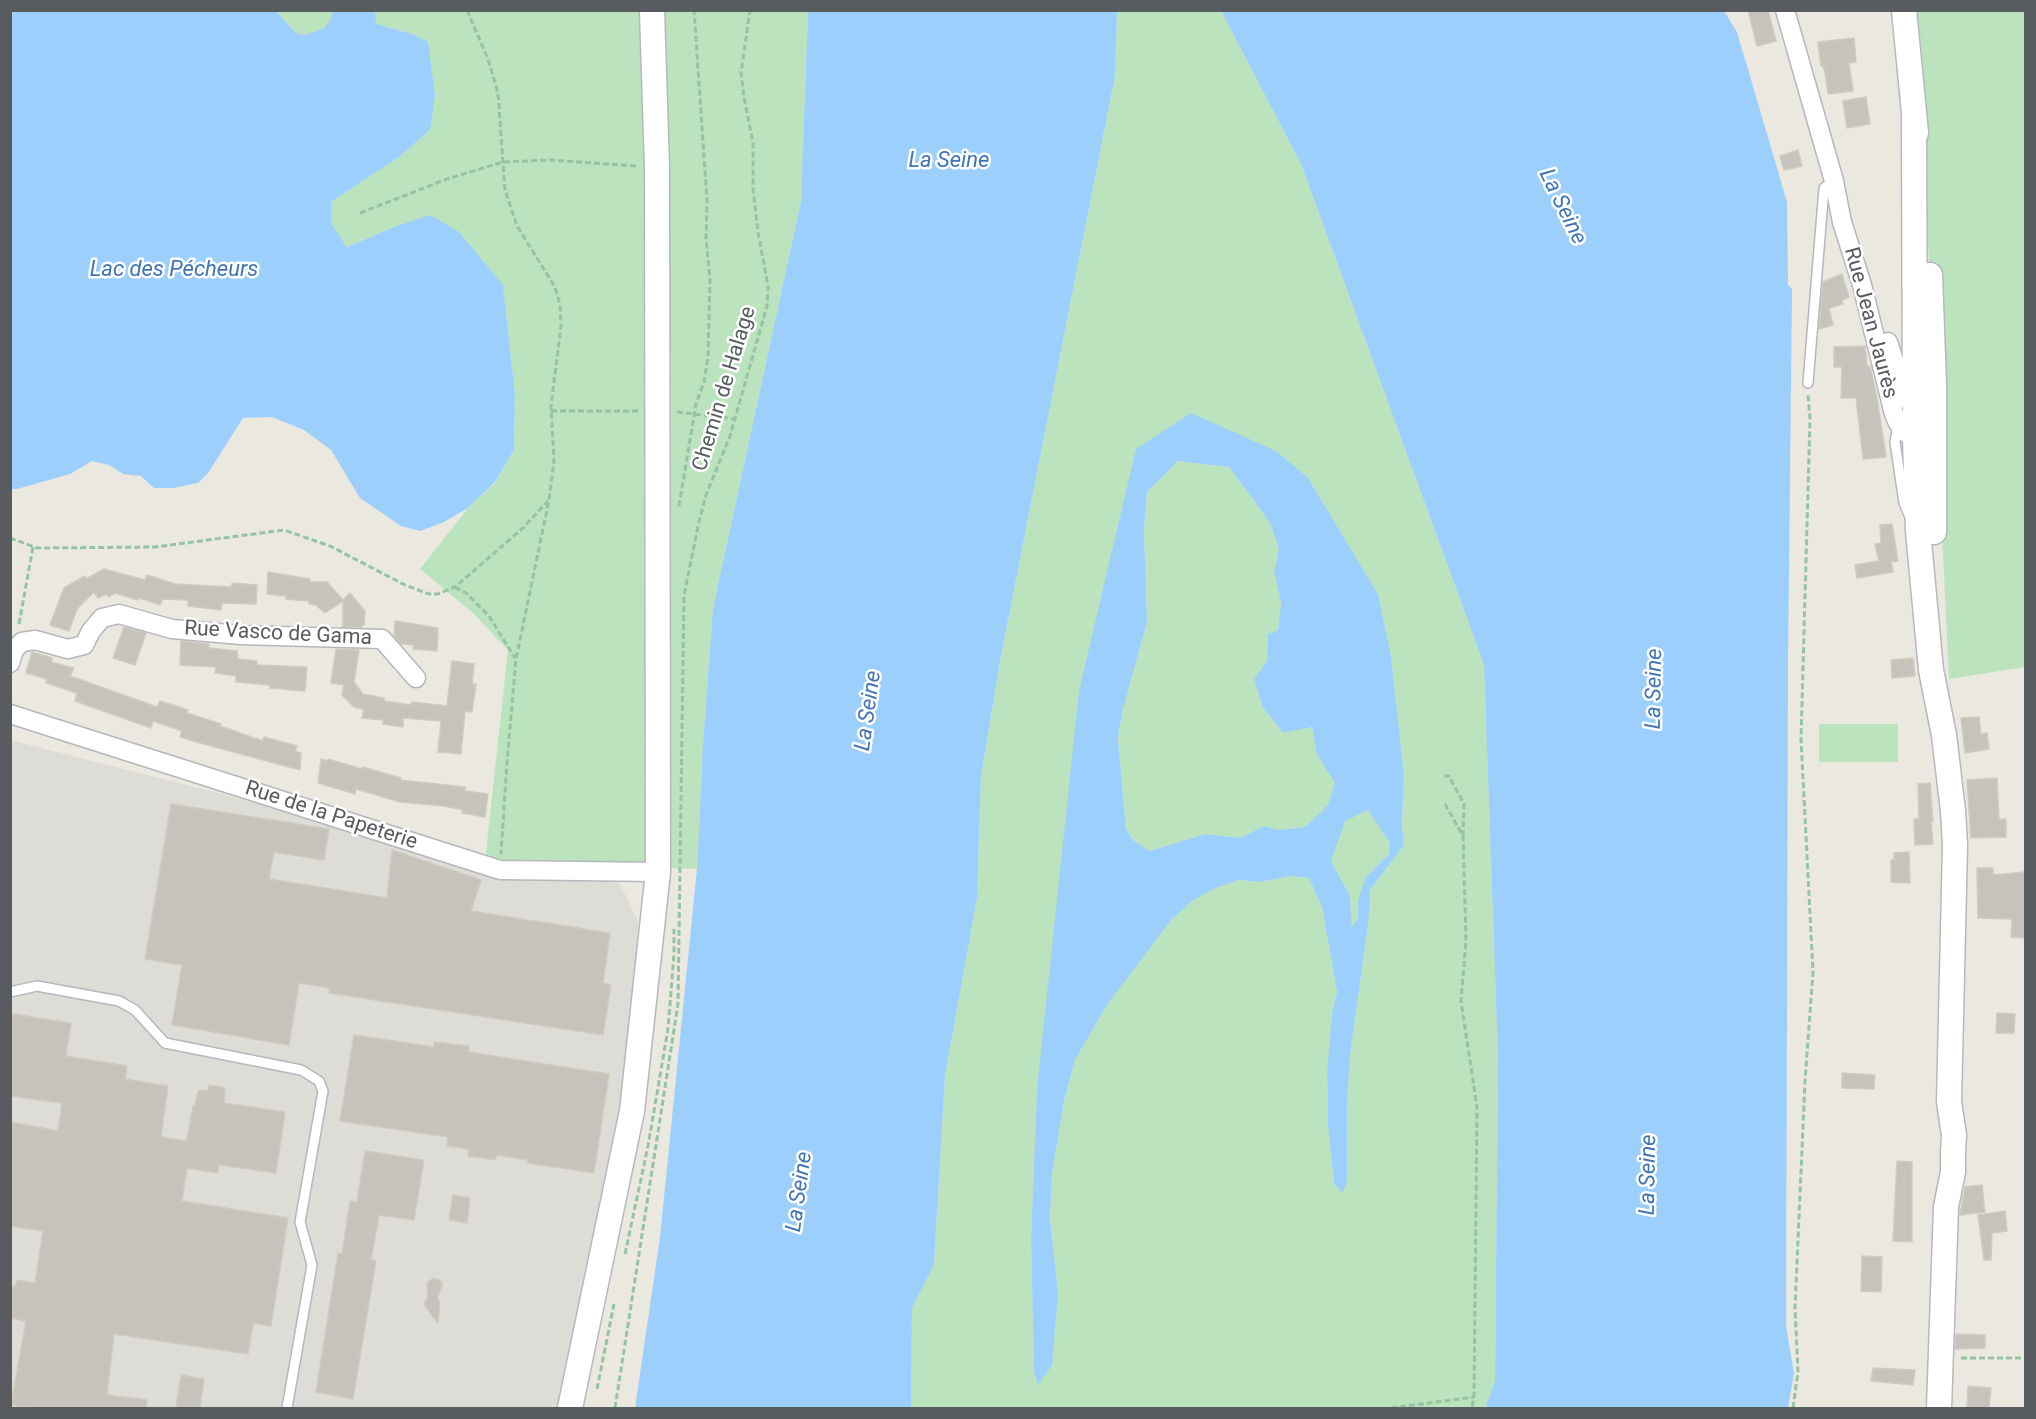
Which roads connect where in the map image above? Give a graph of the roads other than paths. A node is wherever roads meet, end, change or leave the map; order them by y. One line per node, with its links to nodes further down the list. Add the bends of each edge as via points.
1 (652, 10): 13 (main road, via 657,168)
2 (1785, 10): 5 (street, Rue Jean Jaurès)
3 (1904, 10): 4 (main road)
4 (1914, 117): 6 (main road); 8 (main road, via 1932,305)
5 (1835, 182): 6 (street, Rue Jean Jaurès, via 1853,219); 7 (lane, via 1824,188)
6 (1900, 378): 8 (main road); 8 (street, Rue Jean Jaurès)
7 (1808, 383)
8 (1913, 418): 12 (main road, via 1934,574); 12 (main road, via 1931,670)
9 (14, 655): 10 (street, Rue Vasco de Gama, via 22,642 35,640 68,649 84,645 102,618 119,614 172,629 382,639)
10 (416, 678)
11 (10, 714): 13 (street, Rue de la Papeterie, via 501,870)
12 (1944, 735): 17 (main road, via 1955,872 1949,1102 1942,1133 1946,1207)
13 (658, 872): 16 (main road, via 632,1111)
14 (10, 992): 15 (lane, via 37,986 119,1001 135,1010 165,1043 301,1070 319,1081 323,1090 300,1222 312,1265)
15 (287, 1408)
16 (570, 1408)
17 (1939, 1408)

